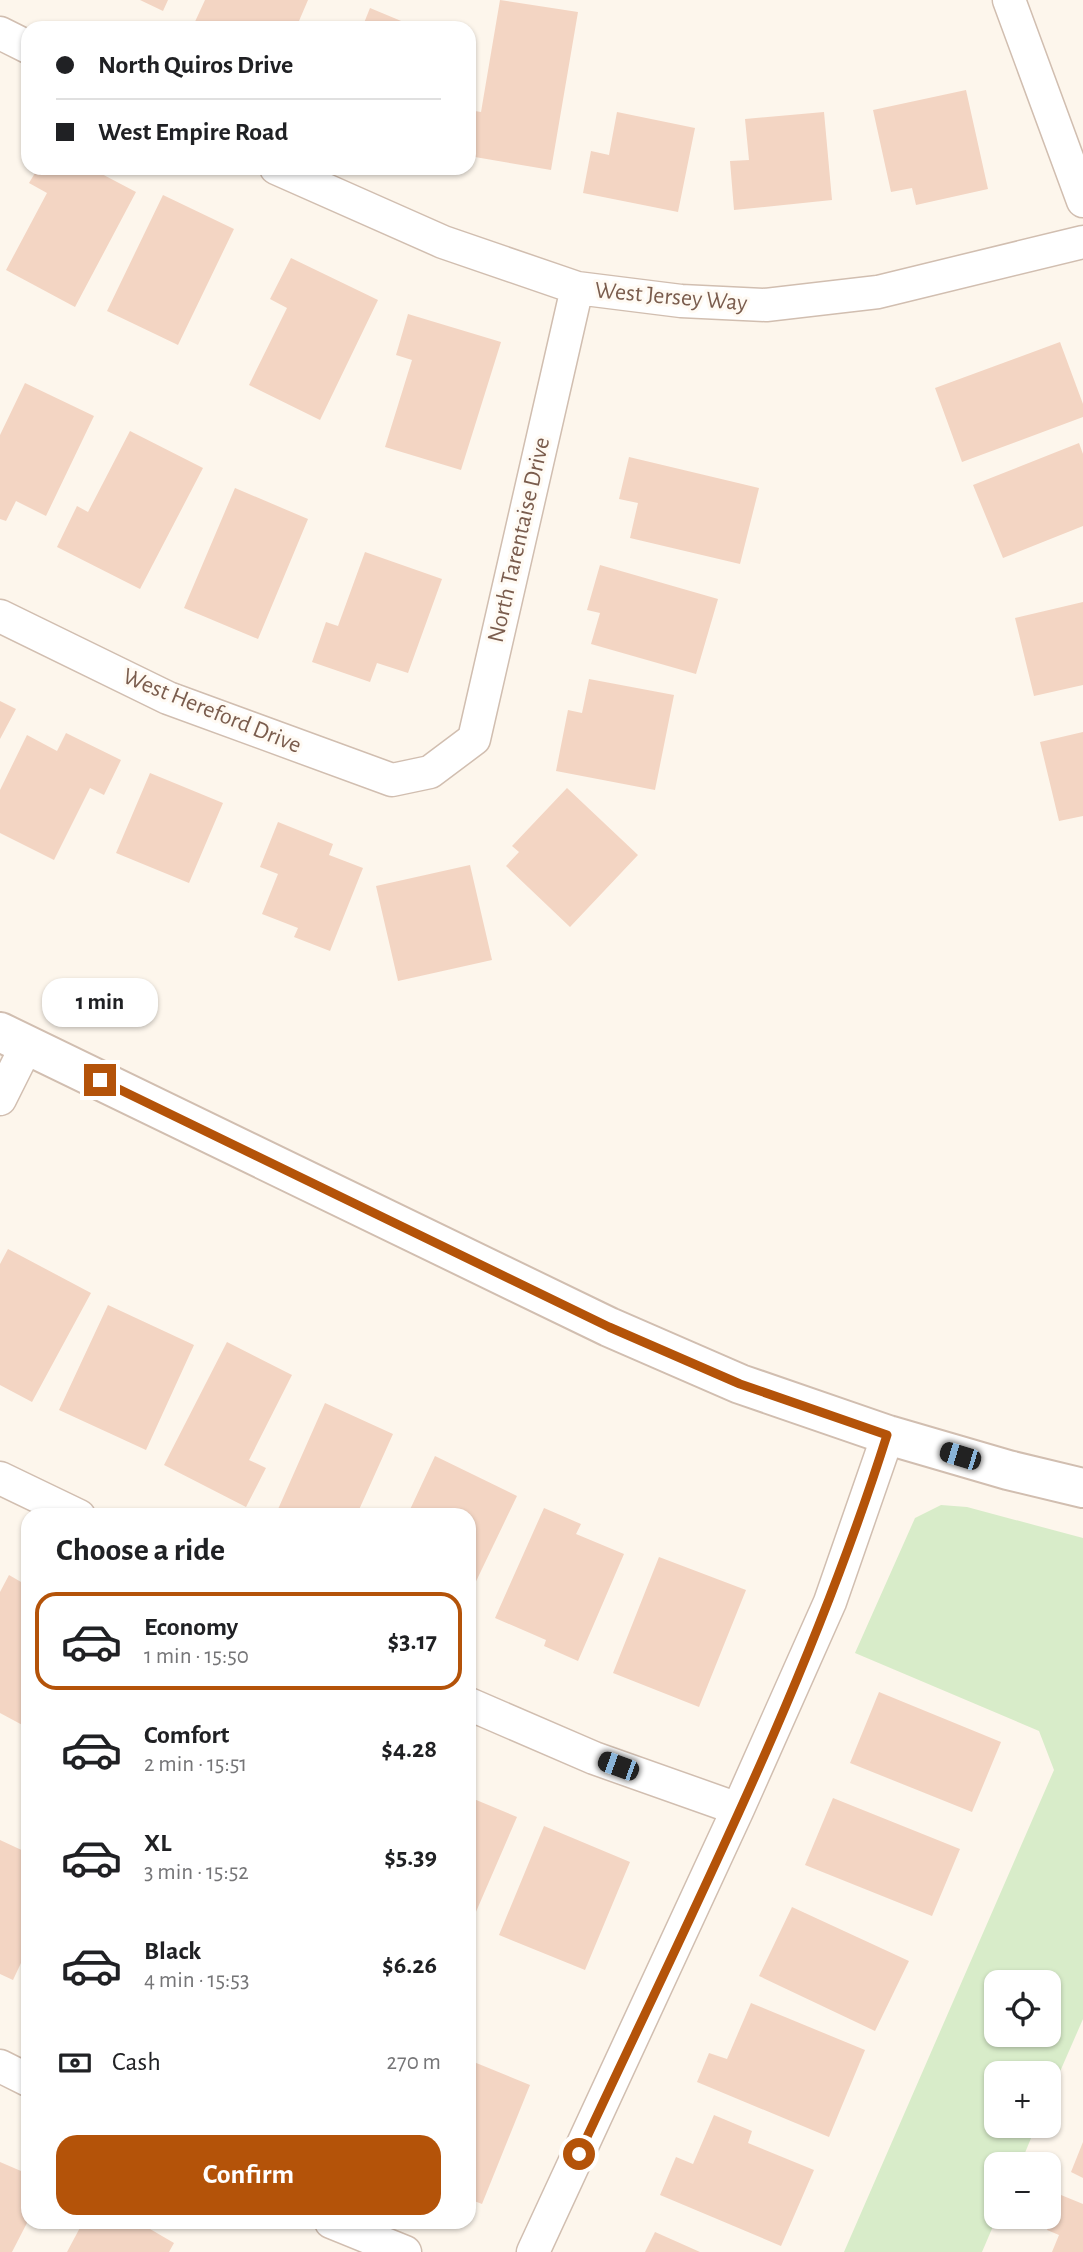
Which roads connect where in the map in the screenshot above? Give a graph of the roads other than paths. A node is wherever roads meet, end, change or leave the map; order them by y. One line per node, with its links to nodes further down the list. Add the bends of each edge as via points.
1 (1009, 0): 5 (street)
2 (0, 33): 3 (street)
3 (21, 44)
4 (292, 175): 7 (street, West Jersey Way, via 443,242)
5 (1083, 201)
6 (1083, 242): 7 (street, West Jersey Way, via 878,292 766,305 681,301)
7 (577, 288): 9 (street, North Tarentaise Drive, via 474,739)
8 (0, 616): 9 (street, West Hereford Drive, via 169,698 391,780)
9 (430, 772)
10 (13, 1038): 11 (street); 12 (street, via 609,1327 740,1384)
11 (0, 1099)
12 (887, 1435): 14 (street); 17 (street, via 830,1602)
13 (0, 1478): 15 (street)
14 (1083, 1488)
15 (62, 1508)
16 (476, 1707): 17 (street, via 594,1758)
17 (738, 1810): 22 (street)
18 (0, 2066): 19 (street)
19 (21, 2076)
20 (348, 2229): 21 (street)
21 (405, 2252)
22 (533, 2252)

